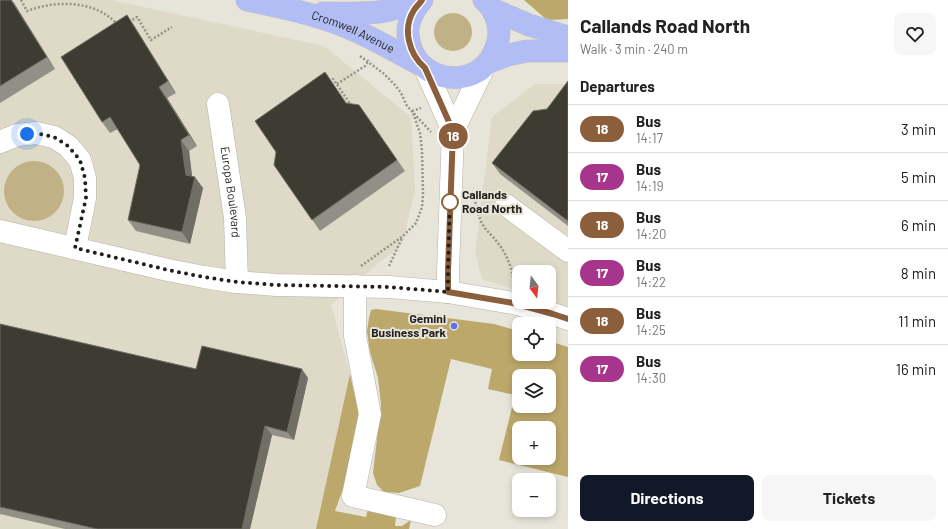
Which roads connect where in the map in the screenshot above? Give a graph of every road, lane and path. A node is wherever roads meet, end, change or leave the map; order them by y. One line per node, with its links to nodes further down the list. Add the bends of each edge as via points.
1 (21, 0): 4 (path, via 27,11)
2 (247, 0): 7 (main road, Cromwell Avenue)
3 (422, 0): 7 (main road, Cromwell Avenue, via 380,12); 16 (main road, via 409,24 408,39 413,53)
4 (52, 1)
5 (72, 1): 10 (path, via 100,9)
6 (488, 3): 11 (main road, via 529,24); 15 (main road, via 498,21 499,36 496,50)
7 (304, 12): 16 (main road, Cromwell Avenue, via 347,27)
8 (126, 24): 9 (path, via 137,17 151,40)
9 (172, 27)
10 (120, 28)
11 (568, 37)
12 (568, 51): 15 (main road, via 528,50 508,54)
13 (356, 54): 14 (path)
14 (368, 62): 18 (path); 26 (path, via 383,73 401,93 412,111 420,133 422,208 416,222)
15 (487, 64): 16 (main road, Cromwell Avenue, via 475,74 462,78 442,77); 21 (street)
16 (423, 67): 21 (street)
17 (328, 82): 18 (path, via 333,79)
18 (337, 84): 20 (path)
19 (218, 104): 32 (street, Europa Boulevard, via 235,218)
20 (352, 106)
21 (453, 131): 33 (street)
22 (0, 142): 27 (street, via 17,135 36,133 54,137 68,146 80,160 85,178 86,198)
23 (474, 198): 30 (path, via 483,226 504,252)
24 (506, 205): 28 (street)
25 (0, 231): 27 (street)
26 (403, 236): 29 (path); 31 (path)
27 (75, 248): 32 (street, via 168,270)
28 (568, 251)
29 (389, 266)
30 (512, 274)
31 (357, 276): 32 (street, via 310,286); 33 (street, via 389,287); 37 (street, via 356,336 370,414 353,496)
32 (237, 282)
33 (448, 292): 34 (street)
34 (512, 303)
35 (534, 309): 36 (street)
36 (568, 319)
37 (435, 515)

